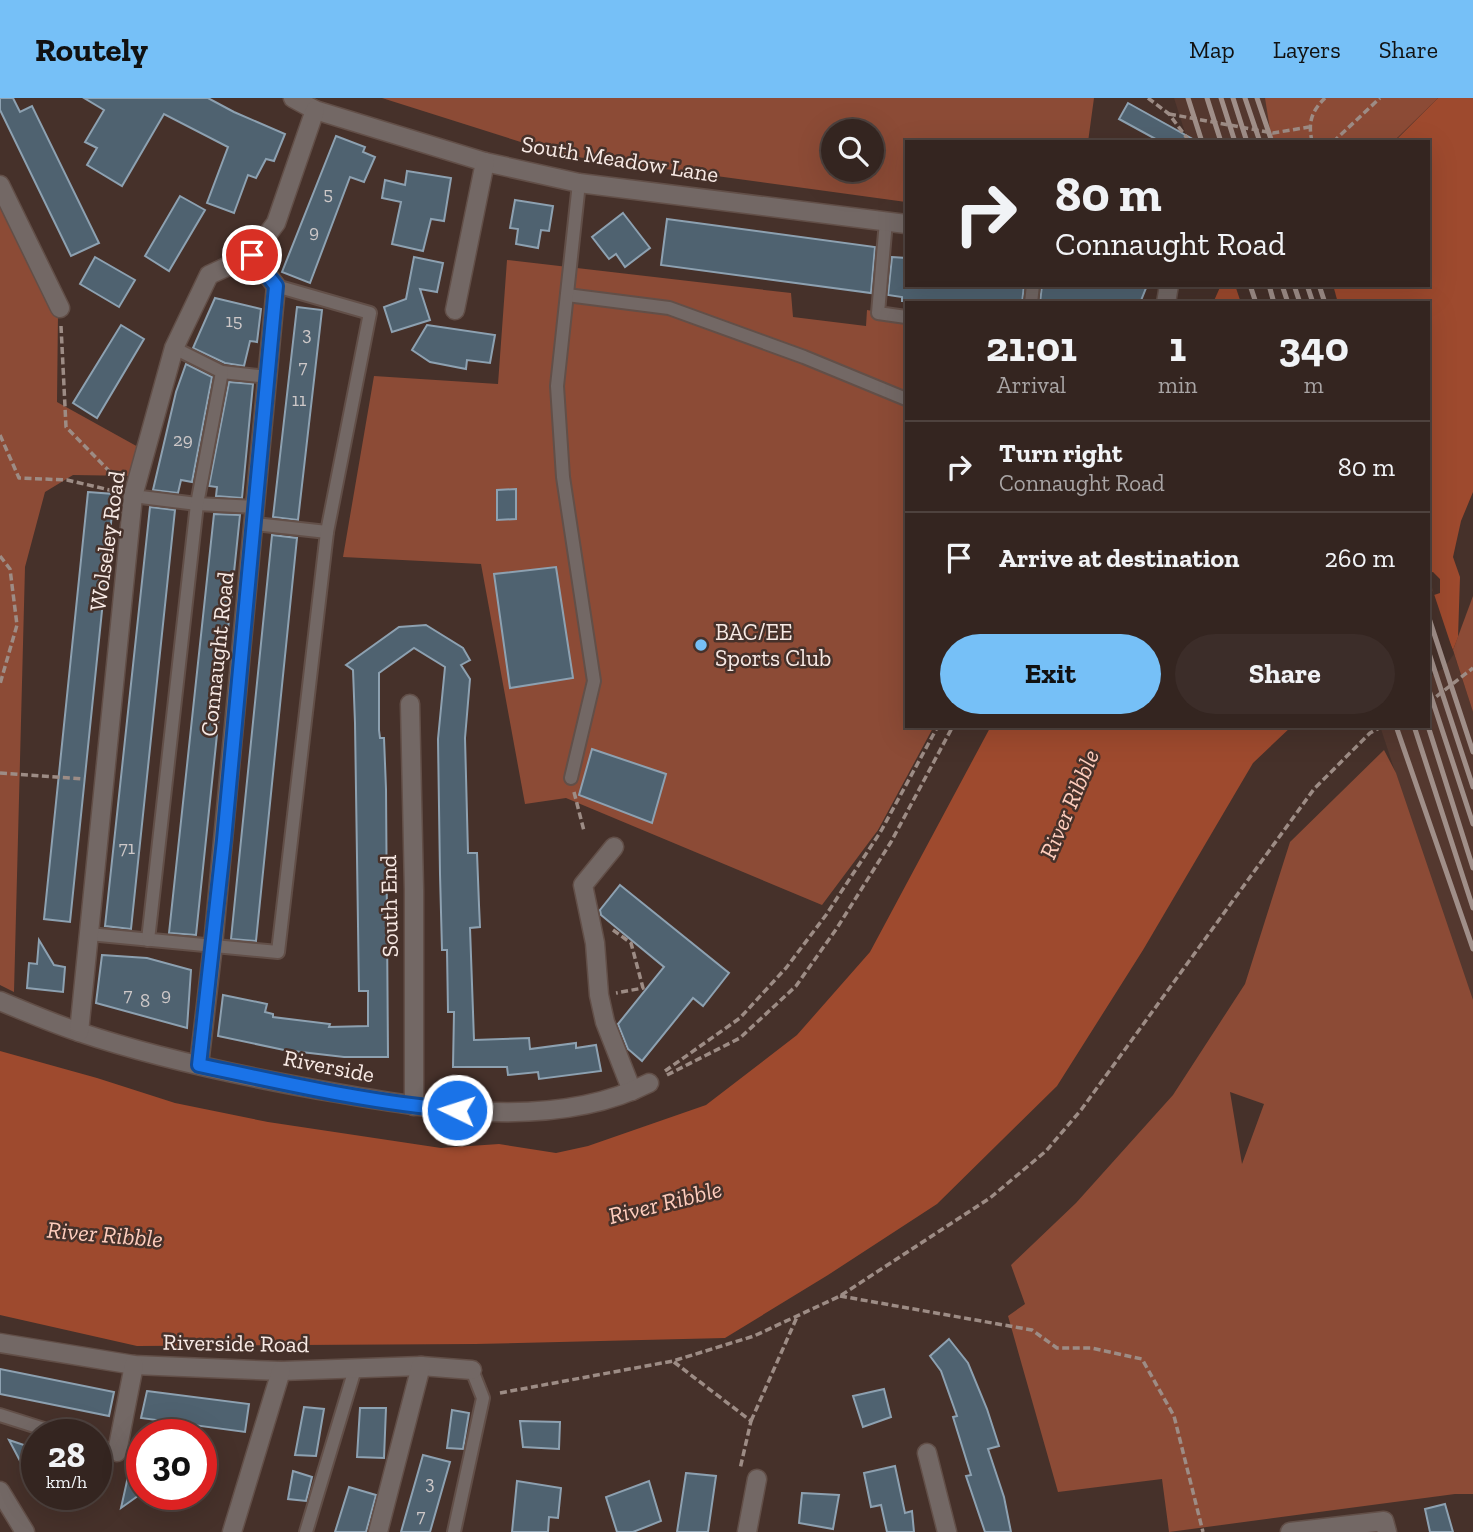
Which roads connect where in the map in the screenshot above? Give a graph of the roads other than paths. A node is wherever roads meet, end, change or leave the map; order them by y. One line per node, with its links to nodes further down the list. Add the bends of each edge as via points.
1 (293, 98): 2 (street, South Meadow Lane)
2 (315, 110): 3 (street, South Meadow Lane); 8 (street, Wolseley Road, via 276,223)
3 (485, 162): 4 (street, South Meadow Lane); 12 (street)
4 (579, 183): 6 (street, South Meadow Lane); 10 (lane)
5 (0, 185): 11 (street)
6 (886, 221): 7 (street, South Meadow Lane); 13 (lane, via 878,313)
7 (905, 224)
8 (252, 255): 9 (street); 14 (street, Wolseley Road, via 209,275)
9 (276, 286): 16 (street, Connaught Road); 21 (lane, via 370,313)
10 (567, 295): 17 (lane, via 669,308); 23 (lane, via 557,386 563,477 594,681)
11 (60, 308)
12 (455, 310)
13 (905, 317)
14 (174, 348): 15 (lane); 18 (street, Wolseley Road)
15 (222, 372): 16 (lane); 19 (lane)
16 (268, 377): 20 (street, Connaught Road)
17 (905, 399)
18 (133, 496): 19 (lane); 25 (street, Wolseley Road)
19 (197, 504): 20 (lane); 26 (lane)
20 (255, 516): 21 (lane); 27 (street, Connaught Road)
21 (327, 533): 27 (lane, via 278,952)
22 (410, 705): 33 (street, South End)
23 (571, 778)
24 (614, 847): 32 (street, via 583,886 605,1022)
25 (89, 934): 26 (lane); 29 (street, Wolseley Road)
26 (148, 940): 27 (lane)
27 (213, 945): 30 (street, Connaught Road)
28 (3, 1002): 29 (street, Riverside)
29 (79, 1032): 30 (street, Riverside)
30 (199, 1065): 33 (street, Riverside)
31 (649, 1083): 32 (street, Riverside)
32 (632, 1091): 33 (street, Riverside, via 533,1112)
33 (414, 1106)
34 (0, 1343): 35 (street, Riverside Road)
35 (134, 1365): 39 (street, Riverside Road); 43 (street)
36 (421, 1366): 37 (street, Riverside Road); 38 (street, Riverside Road); 50 (street)
37 (355, 1369): 39 (street, Riverside Road); 49 (lane)
38 (472, 1370): 51 (lane, via 483,1398)
39 (281, 1371): 48 (street)
40 (0, 1415): 41 (lane)
41 (21, 1422)
42 (112, 1451): 43 (lane)
43 (117, 1452)
44 (927, 1453): 53 (street)
45 (757, 1479): 52 (street)
46 (0, 1491): 47 (street)
47 (26, 1532)
48 (232, 1532)
49 (306, 1532)
50 (378, 1532)
51 (454, 1532)
52 (747, 1532)
53 (947, 1532)
54 (1290, 1532): 55 (street, via 1384,1521)
55 (1387, 1532)

